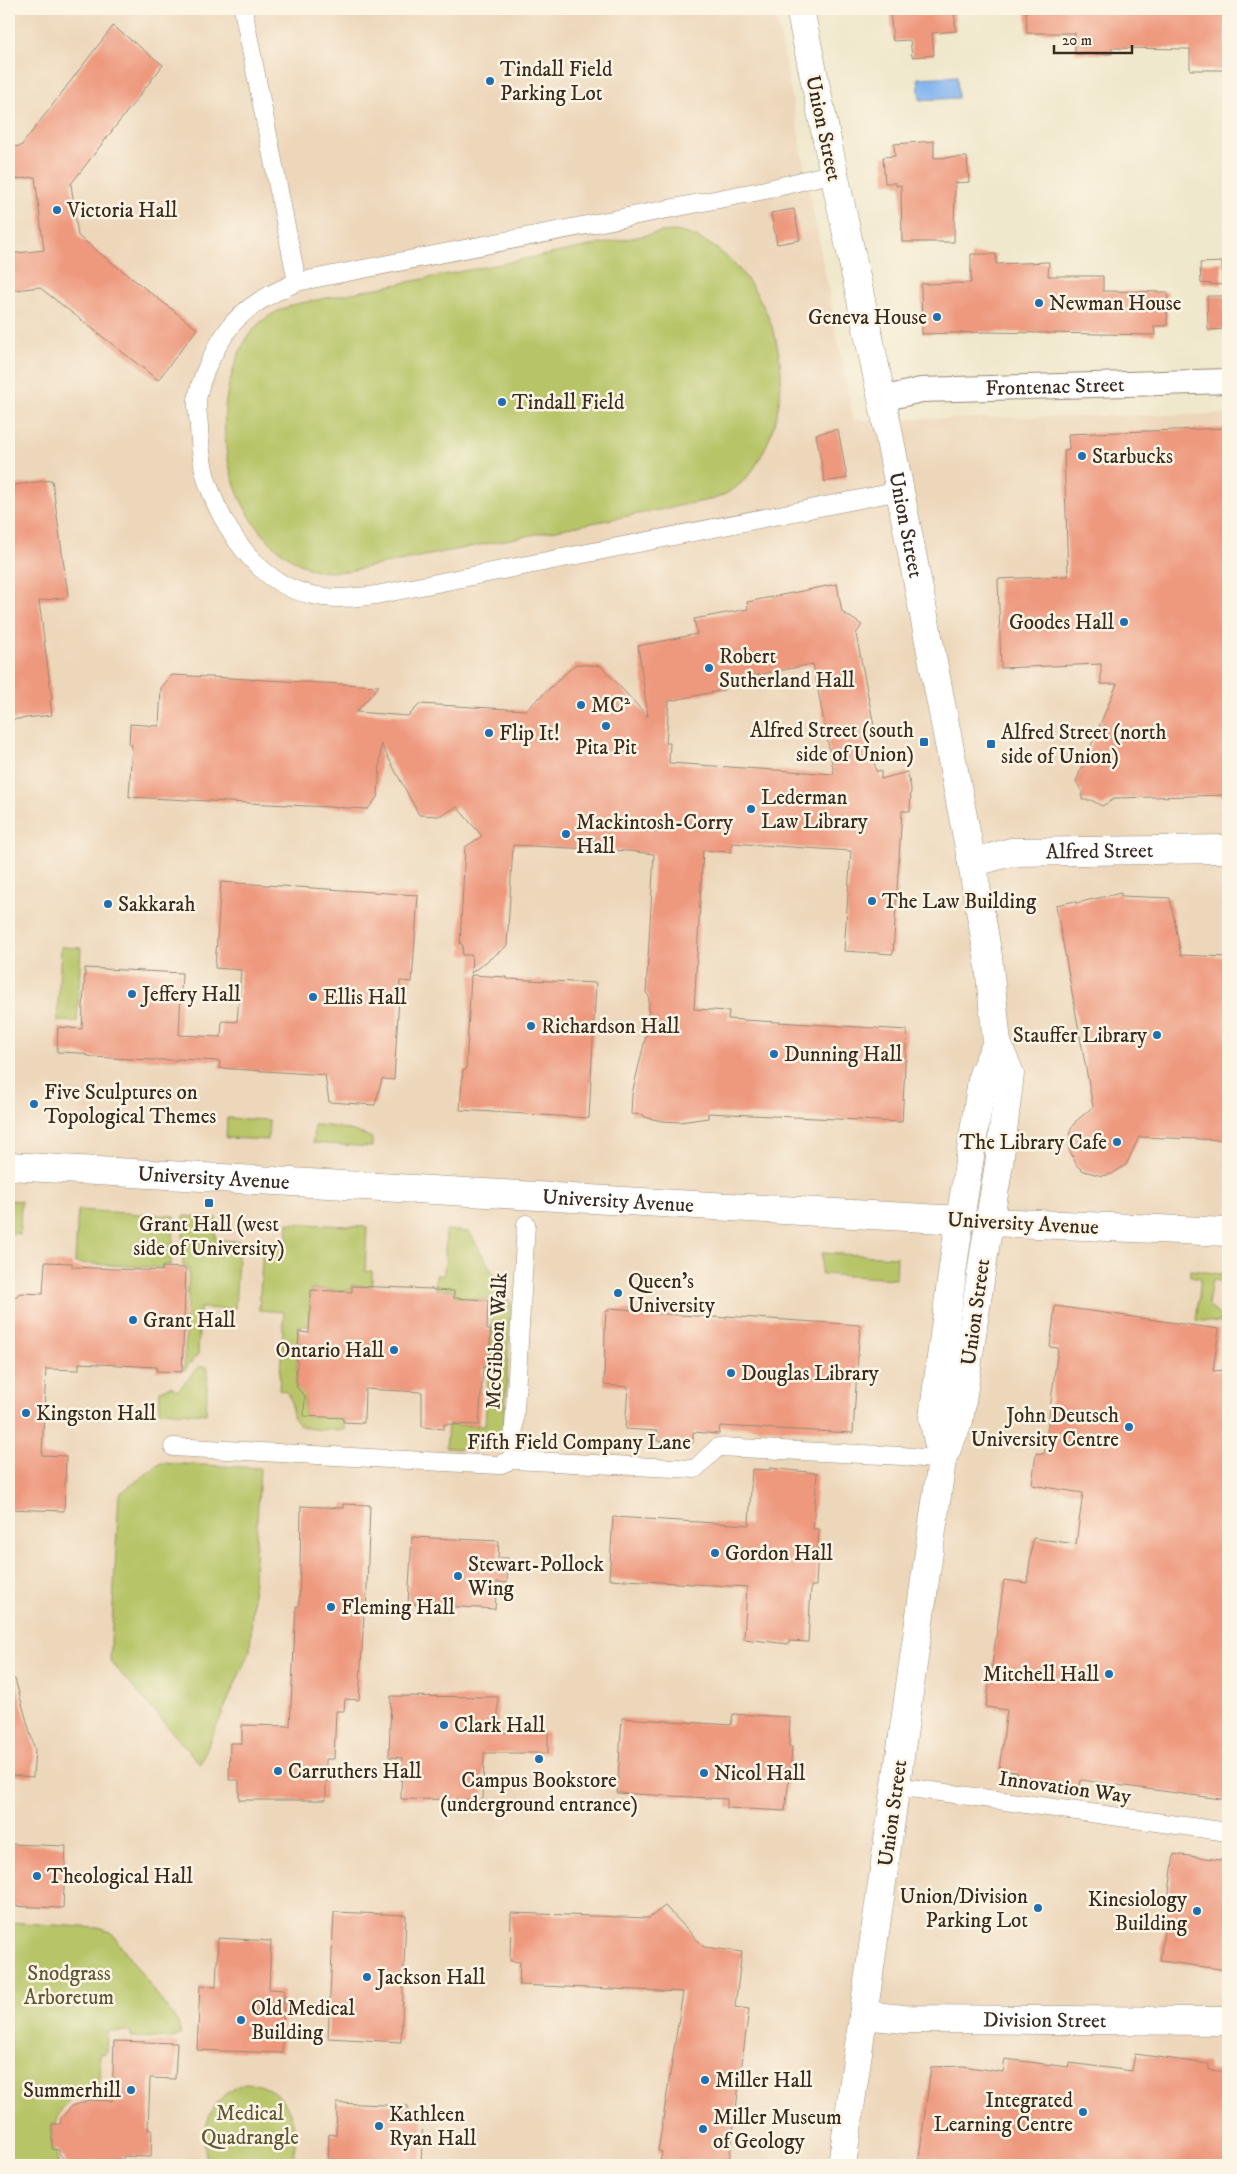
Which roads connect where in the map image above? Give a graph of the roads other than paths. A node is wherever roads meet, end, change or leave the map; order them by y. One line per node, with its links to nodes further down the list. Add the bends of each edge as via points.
1 (244, 9): 4 (street)
2 (800, 9): 3 (main road, Union Street)
3 (834, 173): 4 (street, via 756,192); 6 (main road, Union Street)
4 (297, 282): 7 (street, via 262,298 228,329 210,359 197,400 200,445 208,485 225,523 246,554 276,580 307,594 339,599 376,595)
5 (1228, 381): 6 (street, Frontenac Street, via 921,390)
6 (882, 399): 7 (main road, Union Street)
7 (900, 491): 9 (main road, Union Street)
8 (1228, 849): 9 (main road, Alfred Street, via 1011,852)
9 (972, 863): 10 (main road, Union Street, via 988,956)
10 (997, 1044): 12 (main road, Union Street, via 983,1074); 13 (main road, Union Street, via 1010,1074)
11 (9, 1166): 12 (main road, University Avenue)
12 (960, 1220): 13 (main road, University Avenue); 18 (main road, Union Street, via 933,1418)
13 (990, 1222): 15 (main road, University Avenue); 18 (main road, Union Street, via 959,1421)
14 (526, 1224): 17 (street, McGibbon Walk)
15 (1228, 1232)
16 (173, 1447): 17 (street, Fifth Field Company Lane, via 498,1465)
17 (512, 1460): 18 (street, Fifth Field Company Lane, via 695,1470 718,1447)
18 (942, 1460): 19 (main road, Union Street)
19 (896, 1786): 20 (street, Innovation Way); 21 (main road, Union Street)
20 (1228, 1832)
21 (863, 2015): 22 (main road, Division Street, via 904,2019); 23 (main road, Union Street)
22 (1228, 2022)
23 (842, 2165)

